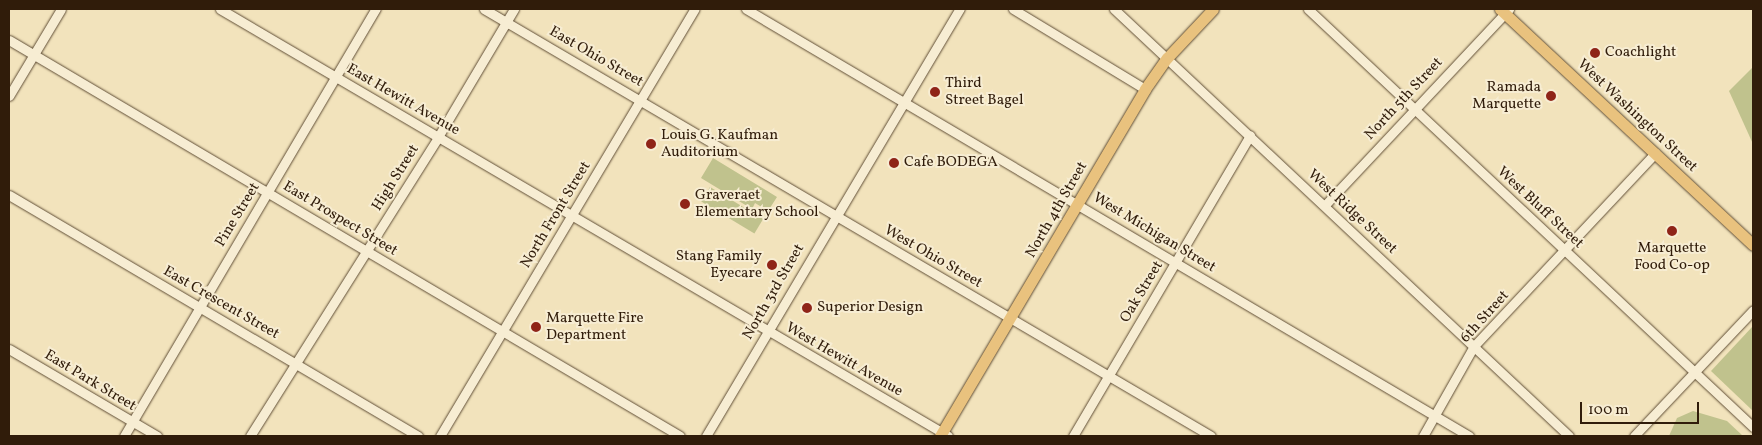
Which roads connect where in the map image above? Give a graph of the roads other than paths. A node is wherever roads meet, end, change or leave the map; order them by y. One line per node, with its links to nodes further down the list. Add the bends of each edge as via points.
1 (61, 9): 16 (street)
2 (220, 9): 18 (street, East Hewitt Avenue)
3 (376, 9): 18 (street, Pine Street)
4 (484, 9): 14 (street, East Ohio Street)
5 (514, 9): 14 (street, High Street)
6 (695, 9): 21 (street, North Front Street)
7 (746, 9): 22 (street, West Michigan Street)
8 (960, 9): 22 (street, North 3rd Street)
9 (1013, 9): 19 (street)
10 (1114, 9): 17 (street, West Ridge Street)
11 (1214, 9): 17 (main road, North 4th Street)
12 (1308, 9): 23 (street, West Bluff Street)
13 (1505, 10): 23 (street, North 5th Street); 26 (main road, West Washington Street)
14 (506, 22): 21 (street, East Ohio Street); 25 (street, High Street)
15 (9, 40): 16 (street, East Prospect Street)
16 (33, 55): 20 (street); 27 (street, East Prospect Street)
17 (1167, 58): 19 (main road, North 4th Street); 24 (street, West Ridge Street)
18 (336, 77): 25 (street, East Hewitt Avenue); 27 (street, Pine Street)
19 (1145, 89): 29 (main road, North 4th Street)
20 (9, 96)
21 (642, 100): 31 (street, North Front Street); 32 (street, West Ohio Street)
22 (904, 102): 29 (street, West Michigan Street); 32 (street, North 3rd Street)
23 (1414, 108): 30 (street, North 5th Street); 35 (street, West Bluff Street)
24 (1250, 136): 30 (street, West Ridge Street); 36 (street, Oak Street)
25 (438, 137): 31 (street, East Hewitt Avenue); 34 (street, High Street)
26 (1655, 153): 33 (main road, West Washington Street); 35 (street, 6th Street)
27 (268, 192): 34 (street, East Prospect Street); 37 (street, Pine Street)
28 (9, 195): 37 (street, East Crescent Street)
29 (1078, 204): 36 (street, West Michigan Street); 39 (main road, North 4th Street)
30 (1325, 205): 42 (street, West Ridge Street)
31 (571, 216): 40 (street, North Front Street); 41 (street, West Hewitt Avenue)
32 (835, 216): 39 (street, West Ohio Street); 41 (street, North 3rd Street)
33 (1753, 244)
34 (366, 251): 40 (street, East Prospect Street); 44 (street, High Street)
35 (1565, 251): 42 (street, 6th Street); 45 (street, West Bluff Street)
36 (1176, 262): 46 (street, Oak Street); 47 (street, West Michigan Street)
37 (200, 307): 44 (street, East Crescent Street); 48 (street, Pine Street)
38 (1753, 310): 45 (street)
39 (1010, 318): 46 (street, West Ohio Street); 50 (main road, North 4th Street)
40 (502, 332): 55 (street, North Front Street); 56 (street, East Prospect Street)
41 (766, 332): 50 (street, West Hewitt Avenue); 57 (street, North 3rd Street)
42 (1474, 346): 47 (street, 6th Street); 62 (street, West Ridge Street)
43 (9, 349): 48 (street, East Park Street)
44 (296, 364): 53 (street, High Street); 54 (street, East Crescent Street)
45 (1694, 371): 49 (street, West Bluff Street); 63 (street)
46 (1108, 376): 58 (street, Oak Street); 59 (street, West Ohio Street)
47 (1435, 416): 60 (street, 6th Street); 61 (street, West Michigan Street)
48 (132, 422): 51 (street, Pine Street); 52 (street, East Park Street)
49 (1753, 427)
50 (943, 435)
51 (124, 436)
52 (157, 436)
53 (250, 436)
54 (418, 436)
55 (440, 436)
56 (680, 436)
57 (706, 436)
58 (1073, 436)
59 (1211, 436)
60 (1423, 436)
61 (1469, 436)
62 (1569, 436)
63 (1634, 436)

